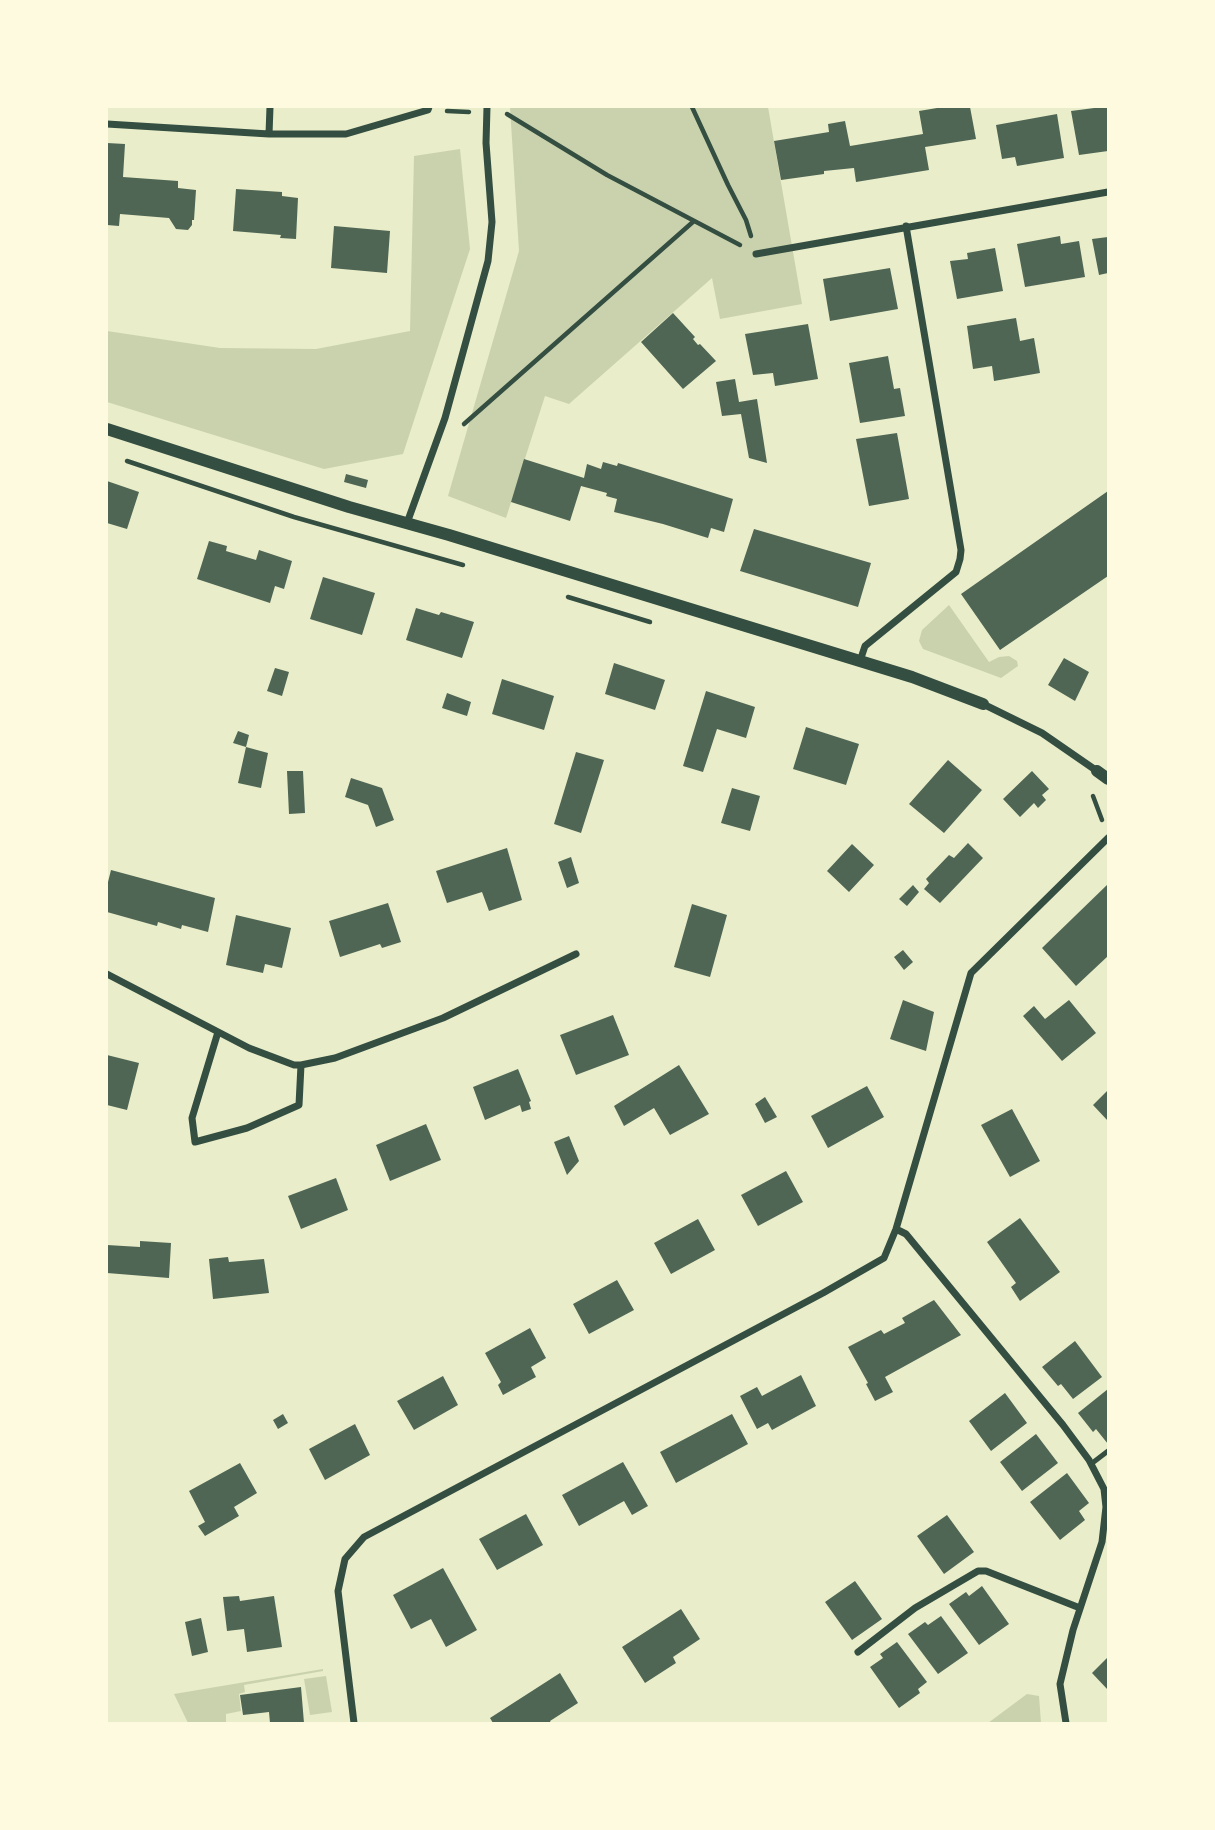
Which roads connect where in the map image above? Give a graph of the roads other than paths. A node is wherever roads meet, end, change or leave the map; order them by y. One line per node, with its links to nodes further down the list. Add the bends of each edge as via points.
1 (270, 107): 5 (street)
2 (487, 107): 10 (street, via 492,222 488,261 445,418)
3 (428, 108): 5 (street, via 346,134)
4 (107, 124): 5 (street)
5 (269, 134)
6 (1108, 192): 7 (street)
7 (906, 226): 8 (street); 11 (street, via 961,550 956,572 865,646)
8 (756, 254)
9 (107, 429): 10 (street)
10 (407, 523): 11 (street)
11 (860, 661): 12 (street)
12 (983, 704): 13 (street, via 1042,733)
13 (1103, 775)
14 (1108, 838): 19 (street, via 971,973)
15 (576, 954): 18 (street, via 443,1018 335,1058)
16 (107, 974): 17 (street)
17 (218, 1032): 18 (street); 18 (street, via 192,1118 195,1142 247,1128 299,1105)
18 (301, 1065)
19 (896, 1230): 21 (street, via 910,1238); 24 (street, via 884,1258 364,1537 345,1559 338,1591)
20 (1108, 1451): 21 (lane)
21 (1091, 1464): 22 (street, via 1104,1489 1106,1507 1102,1542)
22 (1080, 1608): 23 (street, via 978,1571 915,1608); 25 (street, via 1060,1684)
23 (858, 1652)
24 (354, 1723)
25 (1066, 1723)

